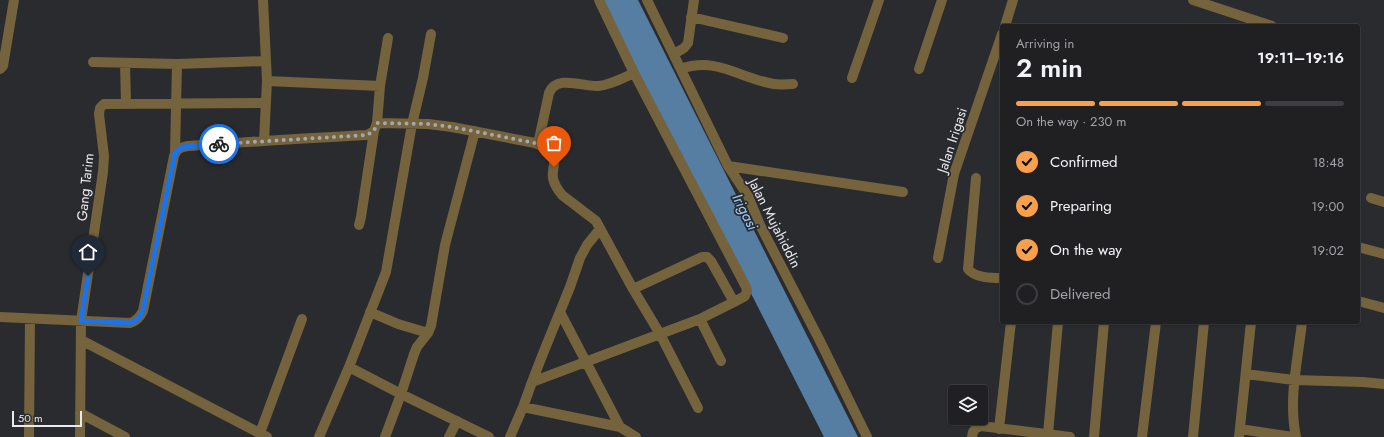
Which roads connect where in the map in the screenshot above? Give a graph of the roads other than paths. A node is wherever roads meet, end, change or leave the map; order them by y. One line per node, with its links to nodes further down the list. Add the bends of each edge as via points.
1 (14, 0): 22 (street, via 3,66)
2 (263, 0): 19 (street)
3 (600, 0): 25 (street)
4 (647, 0): 17 (street, Jalan Mujahiddin)
5 (694, 0): 10 (street)
6 (879, 0): 26 (street)
7 (942, 0): 24 (street)
8 (1013, 0): 11 (street)
9 (1193, 0): 12 (street)
10 (691, 17): 15 (street); 17 (street, via 688,43)
11 (1006, 24)
12 (1266, 24)
13 (431, 34): 33 (street)
14 (388, 38): 29 (street)
15 (783, 38)
16 (1000, 40): 48 (street, Jalan Irigasi, via 954,174)
17 (674, 54): 23 (street, Jalan Mujahiddin)
18 (94, 62): 20 (street)
19 (266, 62): 21 (street); 27 (street)
20 (125, 63): 21 (street); 32 (street)
21 (177, 64): 30 (street)
22 (0, 69)
23 (681, 69): 28 (street, via 702,64 733,70 776,85); 39 (street, Jalan Mujahiddin)
24 (919, 69)
25 (634, 73): 37 (street, via 598,86 562,82 551,88); 51 (street, via 746,287 745,296)
26 (852, 78)
27 (267, 81): 29 (street); 31 (street)
28 (793, 84)
29 (380, 86): 34 (street)
30 (175, 103): 31 (street); 32 (street); 38 (street)
31 (266, 103): 36 (street)
32 (126, 104): 60 (street, Gang Tarim, via 104,104 100,108 103,172)
33 (412, 124): 34 (street); 35 (street); 54 (street, via 387,267)
34 (375, 127): 36 (street, via 367,135); 44 (street)
35 (475, 131): 37 (street); 68 (street, via 445,244)
36 (264, 141): 38 (street, via 188,146 180,148)
37 (538, 144): 45 (street, via 548,150 554,158 553,179 558,191 592,217)
38 (175, 153): 60 (street, via 141,316 130,323)
39 (728, 166): 41 (street); 98 (street, Jalan Mujahiddin, via 748,196 760,225)
40 (976, 178): 49 (street, via 968,269 978,276)
41 (903, 192)
42 (1371, 198): 43 (street)
43 (1384, 202)
44 (359, 225)
45 (600, 229): 50 (street); 55 (street, via 580,258)
46 (1360, 248): 47 (street)
47 (1384, 254)
48 (938, 258)
49 (1000, 278)
50 (633, 289): 51 (street, via 705,257 711,261); 69 (street)
51 (734, 302): 59 (street)
52 (1360, 302): 53 (street)
53 (1384, 308)
54 (370, 312): 68 (street); 73 (street)
55 (560, 312): 72 (street); 76 (street)
56 (0, 317): 57 (street)
57 (30, 319): 60 (street); 89 (street)
58 (302, 319): 88 (street)
59 (700, 319): 69 (street); 71 (street)
60 (81, 321): 70 (street, Gang Tarim)
61 (1010, 324): 84 (street)
62 (1058, 324): 87 (street)
63 (1104, 324): 102 (street)
64 (1156, 324): 103 (street)
65 (1204, 324): 104 (street)
66 (1251, 324): 74 (street)
67 (1302, 324): 75 (street)
68 (428, 333): 78 (street, via 417,347)
69 (660, 334): 72 (street); 80 (street)
70 (81, 340): 81 (street, Gang Tarim); 88 (street)
71 (721, 361)
72 (587, 362): 76 (street); 83 (street)
73 (350, 367): 78 (street); 92 (street)
74 (1246, 374): 75 (street); 85 (street)
75 (1294, 380): 77 (street); 105 (street, via 1292,411)
76 (532, 382): 79 (street)
77 (1384, 384)
78 (401, 394): 82 (street); 93 (street)
79 (523, 407): 83 (street); 96 (street)
80 (698, 408)
81 (80, 413): 90 (street, Gang Tarim); 91 (street)
82 (457, 422): 94 (street); 95 (street)
83 (620, 427): 97 (street)
84 (999, 429): 86 (street); 99 (street, via 981,426 976,428)
85 (1239, 433): 105 (street)
86 (1021, 434): 87 (street)
87 (1048, 434): 100 (street)
88 (263, 435)
89 (29, 437)
90 (80, 437)
91 (125, 437)
92 (319, 437)
93 (385, 437)
94 (449, 437)
95 (489, 437)
96 (510, 437)
97 (636, 437)
98 (867, 437)
99 (972, 437)
100 (1067, 437): 101 (street)
101 (1070, 437)
102 (1094, 437)
103 (1142, 437)
104 (1193, 437)
105 (1295, 437)

